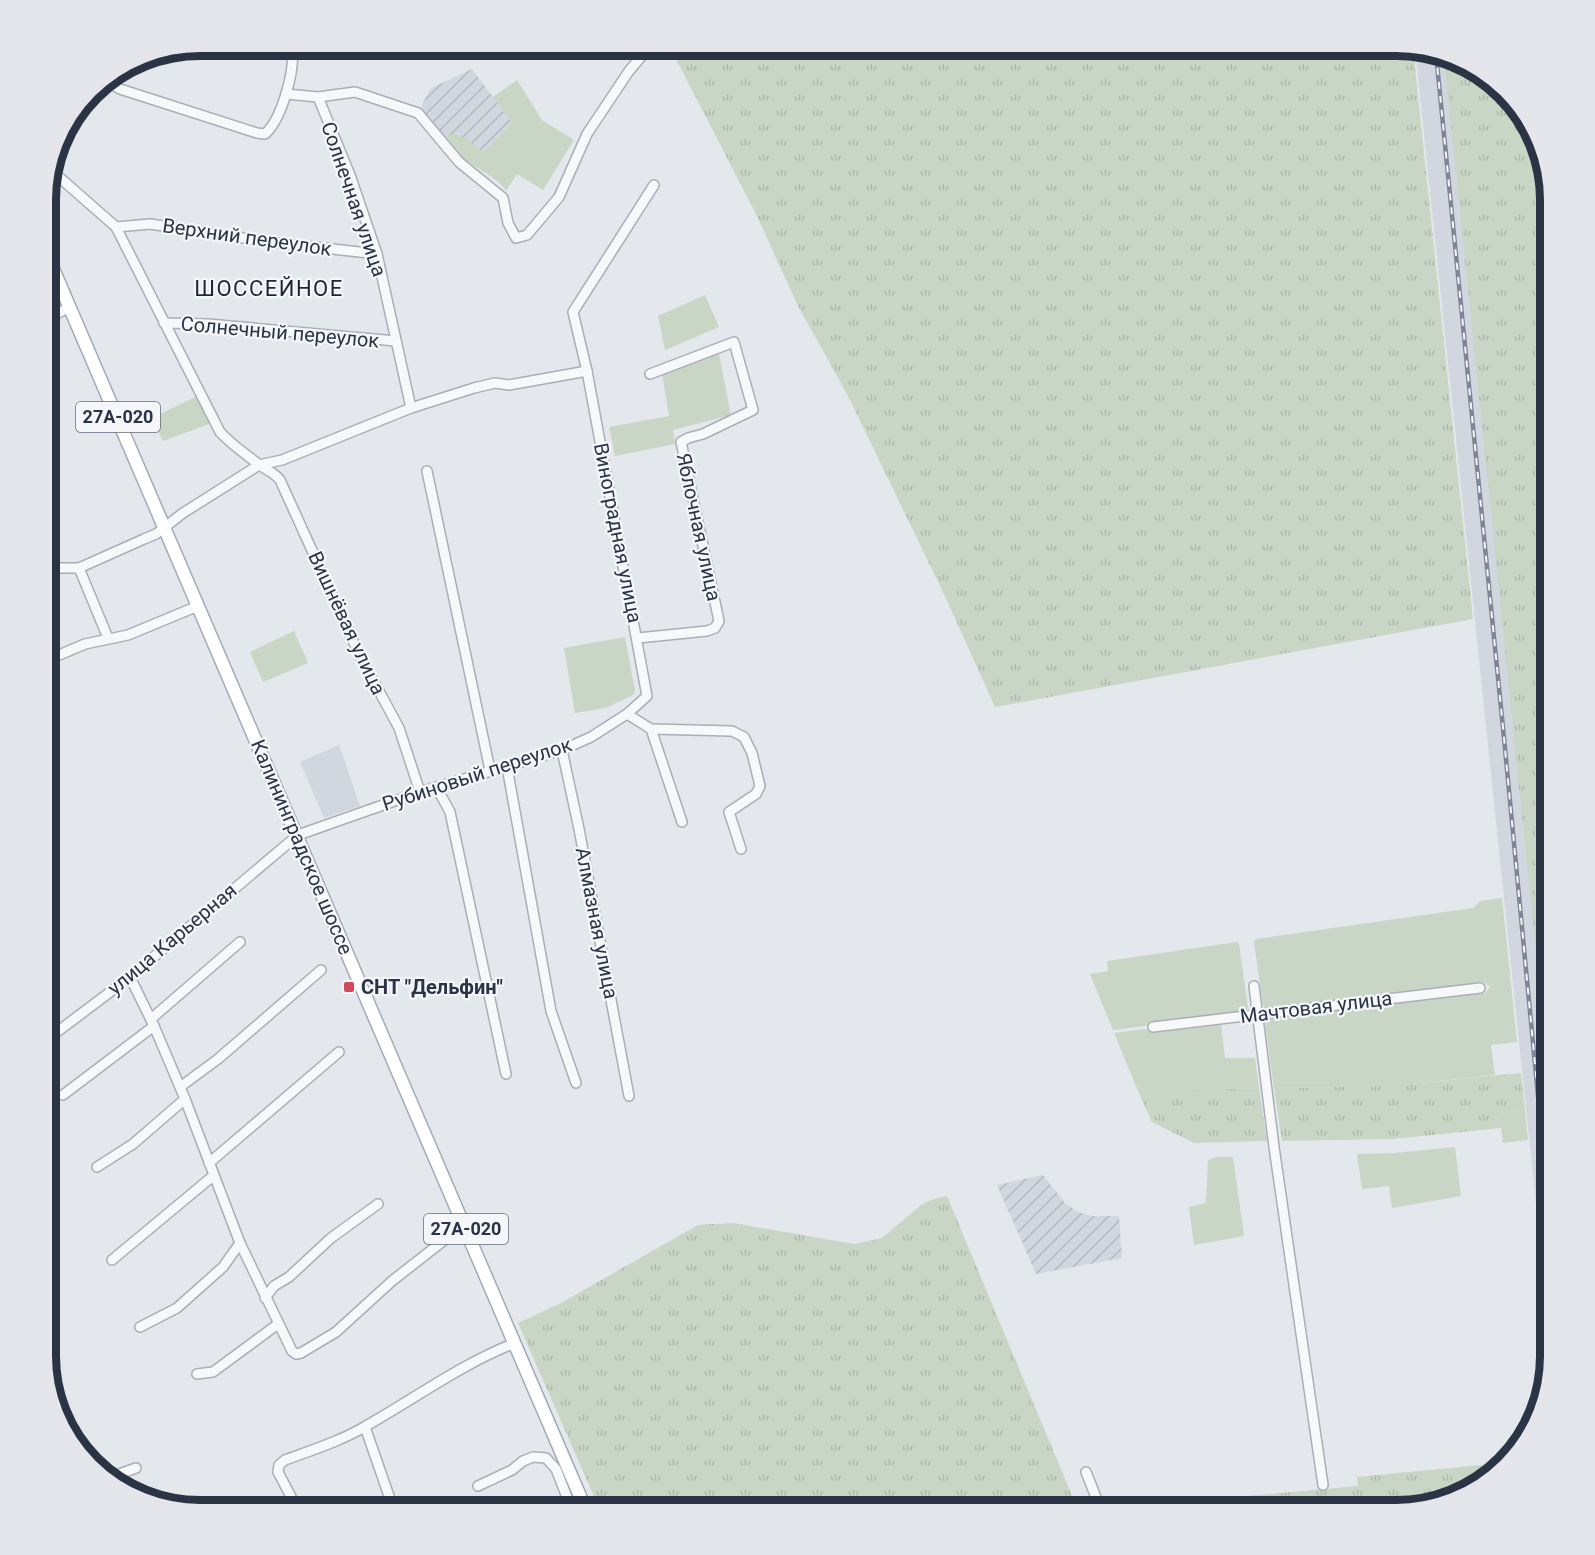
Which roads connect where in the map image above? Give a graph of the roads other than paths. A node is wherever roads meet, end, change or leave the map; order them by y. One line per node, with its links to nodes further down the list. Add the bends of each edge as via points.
1 (292, 55): 4 (street)
2 (642, 55): 5 (street, via 587,134 559,197 527,235 516,238 503,198 459,162 418,113 355,92)
3 (112, 85): 4 (street, via 265,134)
4 (286, 94): 5 (street)
5 (318, 97): 9 (street, Солнечная улица)
6 (58, 176): 8 (street)
7 (654, 185): 15 (street, Виноградная улица, via 573,312)
8 (116, 227): 9 (street, Верхний переулок, via 150,224); 13 (street, Вишнёвая улица)
9 (377, 254): 14 (street, Солнечная улица)
10 (56, 275): 11 (main road, Калининградское шоссе / 27А-020)
11 (70, 307): 12 (street); 20 (main road, Калининградское шоссе / 27А-020)
12 (56, 314)
13 (164, 323): 14 (street, Солнечный переулок); 18 (street, Вишнёвая улица, via 220,432)
14 (396, 341): 17 (street, Солнечная улица)
15 (587, 371): 17 (street, via 509,385 495,383); 25 (street, Виноградная улица)
16 (650, 374): 25 (street, Яблочная улица, via 734,342 753,410 681,442 719,621 707,631)
17 (411, 408): 18 (street, via 282,460)
18 (259, 465): 20 (street); 34 (street, Вишнёвая улица, via 273,471 280,480 360,656 399,728)
19 (427, 471): 32 (street)
20 (165, 527): 22 (street); 23 (main road, Калининградское шоссе / 27А-020)
21 (56, 568): 22 (street)
22 (79, 568): 24 (street)
23 (198, 606): 24 (street, via 128,635); 36 (main road, Калининградское шоссе / 27А-020)
24 (108, 638): 26 (street)
25 (638, 638): 27 (street, Виноградная улица)
26 (56, 656)
27 (647, 696): 28 (street, Рубиновый переулок)
28 (627, 714): 29 (street); 30 (street, Рубиновый переулок)
29 (651, 729): 35 (street); 37 (street, via 732,731 744,737 760,786 756,794 729,812)
30 (562, 750): 31 (street, Рубиновый переулок); 52 (street, Алмазная улица)
31 (507, 767): 32 (street, Рубиновый переулок); 49 (street, via 551,1011)
32 (490, 770): 33 (street, Рубиновый переулок)
33 (438, 788): 34 (street, Рубиновый переулок); 48 (street, via 450,812)
34 (420, 792): 36 (street, Рубиновый переулок)
35 (682, 822)
36 (298, 835): 40 (street, улица Карьерная); 64 (main road, Калининградское шоссе / 27А-020)
37 (741, 849)
38 (240, 942): 44 (street)
39 (321, 970): 50 (street)
40 (130, 976): 44 (street); 46 (street, улица Карьерная)
41 (1254, 986): 43 (street)
42 (1480, 988): 43 (street, Мачтовая улица)
43 (1258, 1014): 45 (street, Мачтовая улица); 70 (street)
44 (152, 1022): 50 (street); 51 (street)
45 (1153, 1027)
46 (56, 1033)
47 (339, 1052): 54 (street)
48 (506, 1074)
49 (576, 1083)
50 (180, 1087): 53 (street)
51 (63, 1095)
52 (629, 1096)
53 (185, 1100): 54 (street); 55 (street, via 133,1144)
54 (209, 1162): 56 (street)
55 (97, 1167)
56 (213, 1176): 59 (street); 60 (street)
57 (378, 1204): 61 (street, via 331,1238)
58 (452, 1234): 62 (street, via 336,1332 301,1353 292,1351)
59 (240, 1243): 61 (street); 63 (street, via 224,1268 177,1308)
60 (112, 1260)
61 (265, 1298): 62 (street)
62 (278, 1324): 65 (street, via 213,1372)
63 (140, 1327)
64 (515, 1343): 66 (street, via 420,1392); 75 (main road, Калининградское шоссе / 27А-020)
65 (197, 1374)
66 (365, 1427): 72 (street, via 279,1465 280,1479); 73 (street)
67 (136, 1468): 69 (street)
68 (1086, 1472): 76 (street)
69 (119, 1474)
70 (1323, 1485)
71 (478, 1486): 74 (street, via 533,1456 546,1458)
72 (292, 1500)
73 (387, 1500)
74 (568, 1500)
75 (582, 1500)
76 (1097, 1500)

